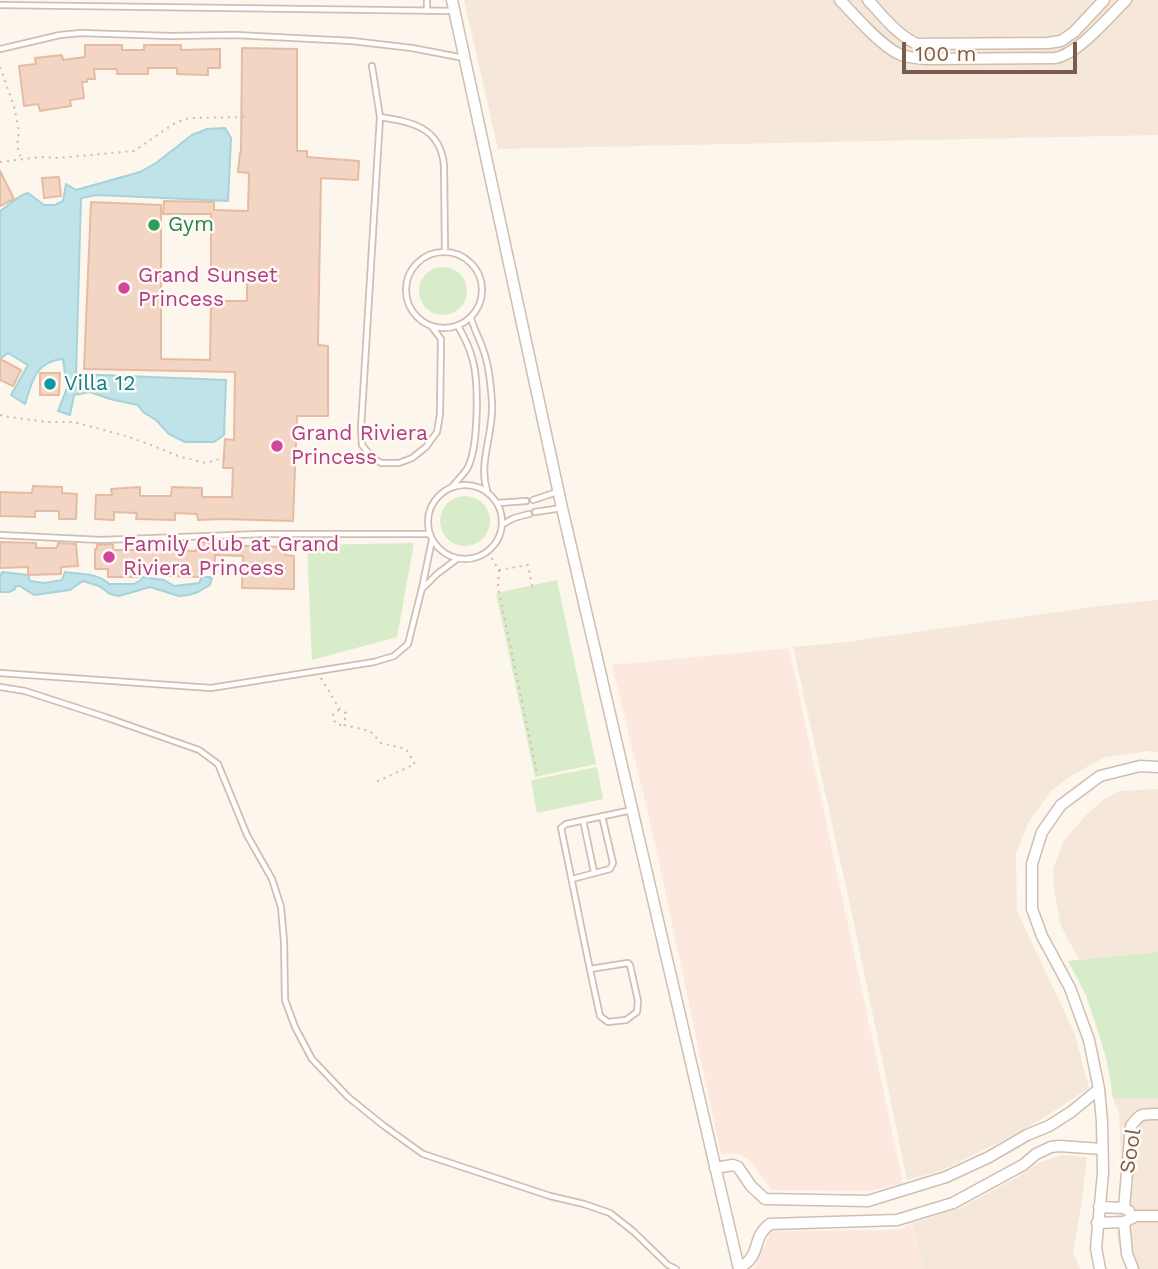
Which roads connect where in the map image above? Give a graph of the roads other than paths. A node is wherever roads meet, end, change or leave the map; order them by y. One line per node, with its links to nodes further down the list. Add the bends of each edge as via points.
1 (427, 0): 8 (lane)
2 (452, 0): 9 (street)
3 (840, 0): 6 (street, via 896,53 927,59 1064,57)
4 (868, 0): 5 (street, via 897,32 917,44 1061,41)
5 (1104, 0)
6 (1126, 0)
7 (0, 5): 8 (lane)
8 (427, 11): 9 (lane)
9 (454, 11): 11 (street)
10 (0, 49): 11 (lane, via 81,33 235,35 352,41)
11 (464, 59): 20 (street)
12 (372, 66): 13 (lane)
13 (380, 117): 14 (lane, via 424,129 443,151); 17 (lane, via 361,428 362,445 382,463 412,458 437,432 441,339)
14 (445, 252): 15 (lane, via 473,265 481,281 479,307); 17 (lane, via 415,264 406,282 410,309)
15 (471, 318): 16 (lane); 19 (lane, via 484,350 492,405 483,479)
16 (458, 326): 17 (lane); 18 (lane, via 474,362 477,385 474,444 468,467)
17 (432, 327)
18 (452, 487): 19 (lane, via 465,484); 28 (lane, via 436,499 429,512)
19 (487, 491): 23 (lane)
20 (558, 492): 21 (lane); 24 (street)
21 (533, 500)
22 (526, 501): 23 (lane)
23 (498, 503): 27 (lane)
24 (562, 508): 25 (lane); 36 (street)
25 (535, 512)
26 (529, 514): 27 (lane)
27 (502, 524): 31 (lane, via 501,535 488,552 475,559)
28 (430, 534): 29 (lane, via 101,540); 30 (lane)
29 (0, 535)
30 (432, 540): 31 (lane, via 442,552); 32 (lane)
31 (457, 559): 32 (lane)
32 (422, 588): 33 (lane, via 408,644 394,656 374,662 211,688)
33 (0, 673)
34 (0, 687): 53 (lane, via 199,750 218,764 247,835 272,879 281,908 285,1000 312,1059 348,1097 423,1154 610,1213)
35 (1158, 767): 42 (street, via 1140,766 1100,776 1061,805 1042,832 1032,864 1032,909 1070,988 1089,1040)
36 (632, 810): 37 (lane); 45 (street)
37 (602, 816): 38 (lane); 39 (lane, via 612,863 610,869)
38 (583, 820): 39 (lane); 40 (lane, via 561,828)
39 (594, 872): 40 (lane)
40 (572, 879): 41 (lane)
41 (590, 969): 41 (lane, via 600,1016 608,1021 626,1020 637,1013 628,963)
42 (1099, 1089): 44 (street); 45 (street, via 1049,1126 989,1157 946,1177 869,1201 765,1199 738,1167)
43 (1158, 1114): 47 (street, Sool, via 1143,1114 1131,1126)
44 (1102, 1149): 46 (street); 52 (street, via 1051,1147 953,1203 897,1220 770,1224 760,1233 749,1263)
45 (715, 1168): 52 (street)
46 (1099, 1207): 47 (street); 51 (street)
47 (1124, 1208): 48 (street)
48 (1136, 1216): 49 (street); 50 (street)
49 (1158, 1216)
50 (1124, 1222): 51 (street); 55 (street)
51 (1097, 1223): 54 (street)
52 (739, 1268)
53 (676, 1269)
54 (1100, 1269)
55 (1133, 1269)

